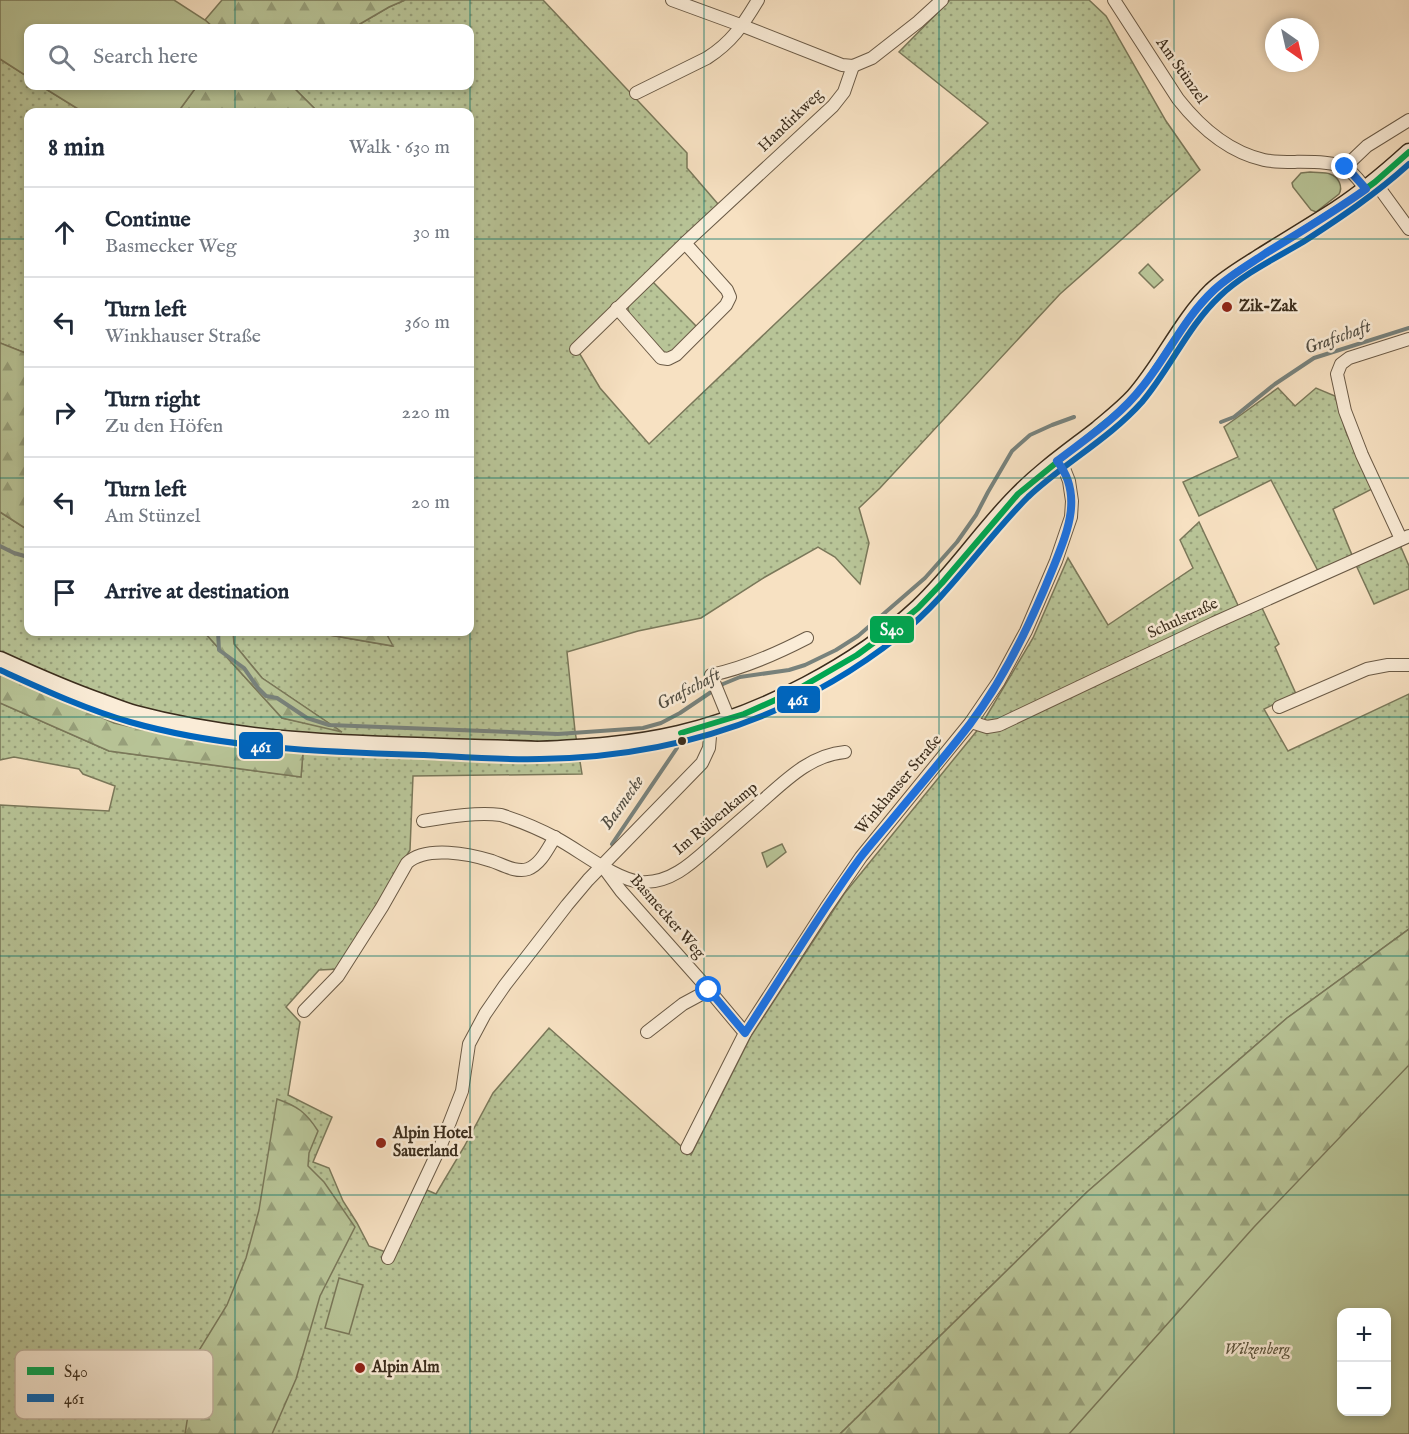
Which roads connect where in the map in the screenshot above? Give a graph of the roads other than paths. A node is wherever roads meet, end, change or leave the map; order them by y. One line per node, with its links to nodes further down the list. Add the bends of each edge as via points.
1 (672, 0): 5 (street)
2 (758, 0): 5 (street)
3 (942, 0): 6 (street, via 885,49)
4 (1114, 0): 10 (street, Am Stünzel, via 1173,93 1208,132 1263,160)
5 (743, 26): 6 (street); 7 (street, via 707,58)
6 (853, 66): 13 (street, Handirkweg, via 844,92 833,106)
7 (636, 93)
8 (1409, 120): 10 (street, via 1367,146)
9 (1409, 152): 11 (street)
10 (1345, 167): 11 (street)
11 (1370, 185): 12 (street); 17 (street, via 1217,287 1189,318 1128,404)
12 (1409, 230)
13 (685, 243): 14 (street, Handirkweg); 14 (street, via 730,297 684,347 672,358 661,358)
14 (617, 308): 16 (street, Handirkweg)
15 (1409, 339): 18 (street, via 1349,358 1337,374 1352,432)
16 (576, 349)
17 (1057, 461): 23 (street, via 1018,494 942,583 895,627 810,683); 24 (street, Winkhauser Straße, via 1065,471 1071,491 1068,528 1026,631)
18 (1405, 538): 24 (street, Schulstraße, via 999,725 987,727)
19 (807, 638): 23 (street, via 761,660 711,675)
20 (0, 660): 25 (street, via 134,713 228,733 308,742 548,750 621,744)
21 (1409, 665): 22 (street, via 1366,669)
22 (1279, 707)
23 (729, 719): 25 (street)
24 (971, 722): 33 (street, Winkhauser Straße, via 861,857)
25 (711, 725): 29 (street, via 709,748 702,763)
26 (845, 752): 29 (street, Im Rübenkamp, via 825,756 800,769 700,856 661,881 630,880)
27 (423, 821): 28 (street, Im Rübenkamp, via 491,814)
28 (555, 837): 29 (street, Im Rübenkamp); 31 (street, via 536,864 526,870 481,858 433,852 411,859 338,976)
29 (602, 865): 30 (street, Basmecker Weg); 35 (street, via 485,1014 467,1053 458,1103)
30 (709, 990): 32 (street); 33 (street, Basmecker Weg)
31 (304, 1011)
32 (647, 1032)
33 (745, 1033): 34 (street, Winkhauser Straße)
34 (687, 1148)
35 (388, 1258)

